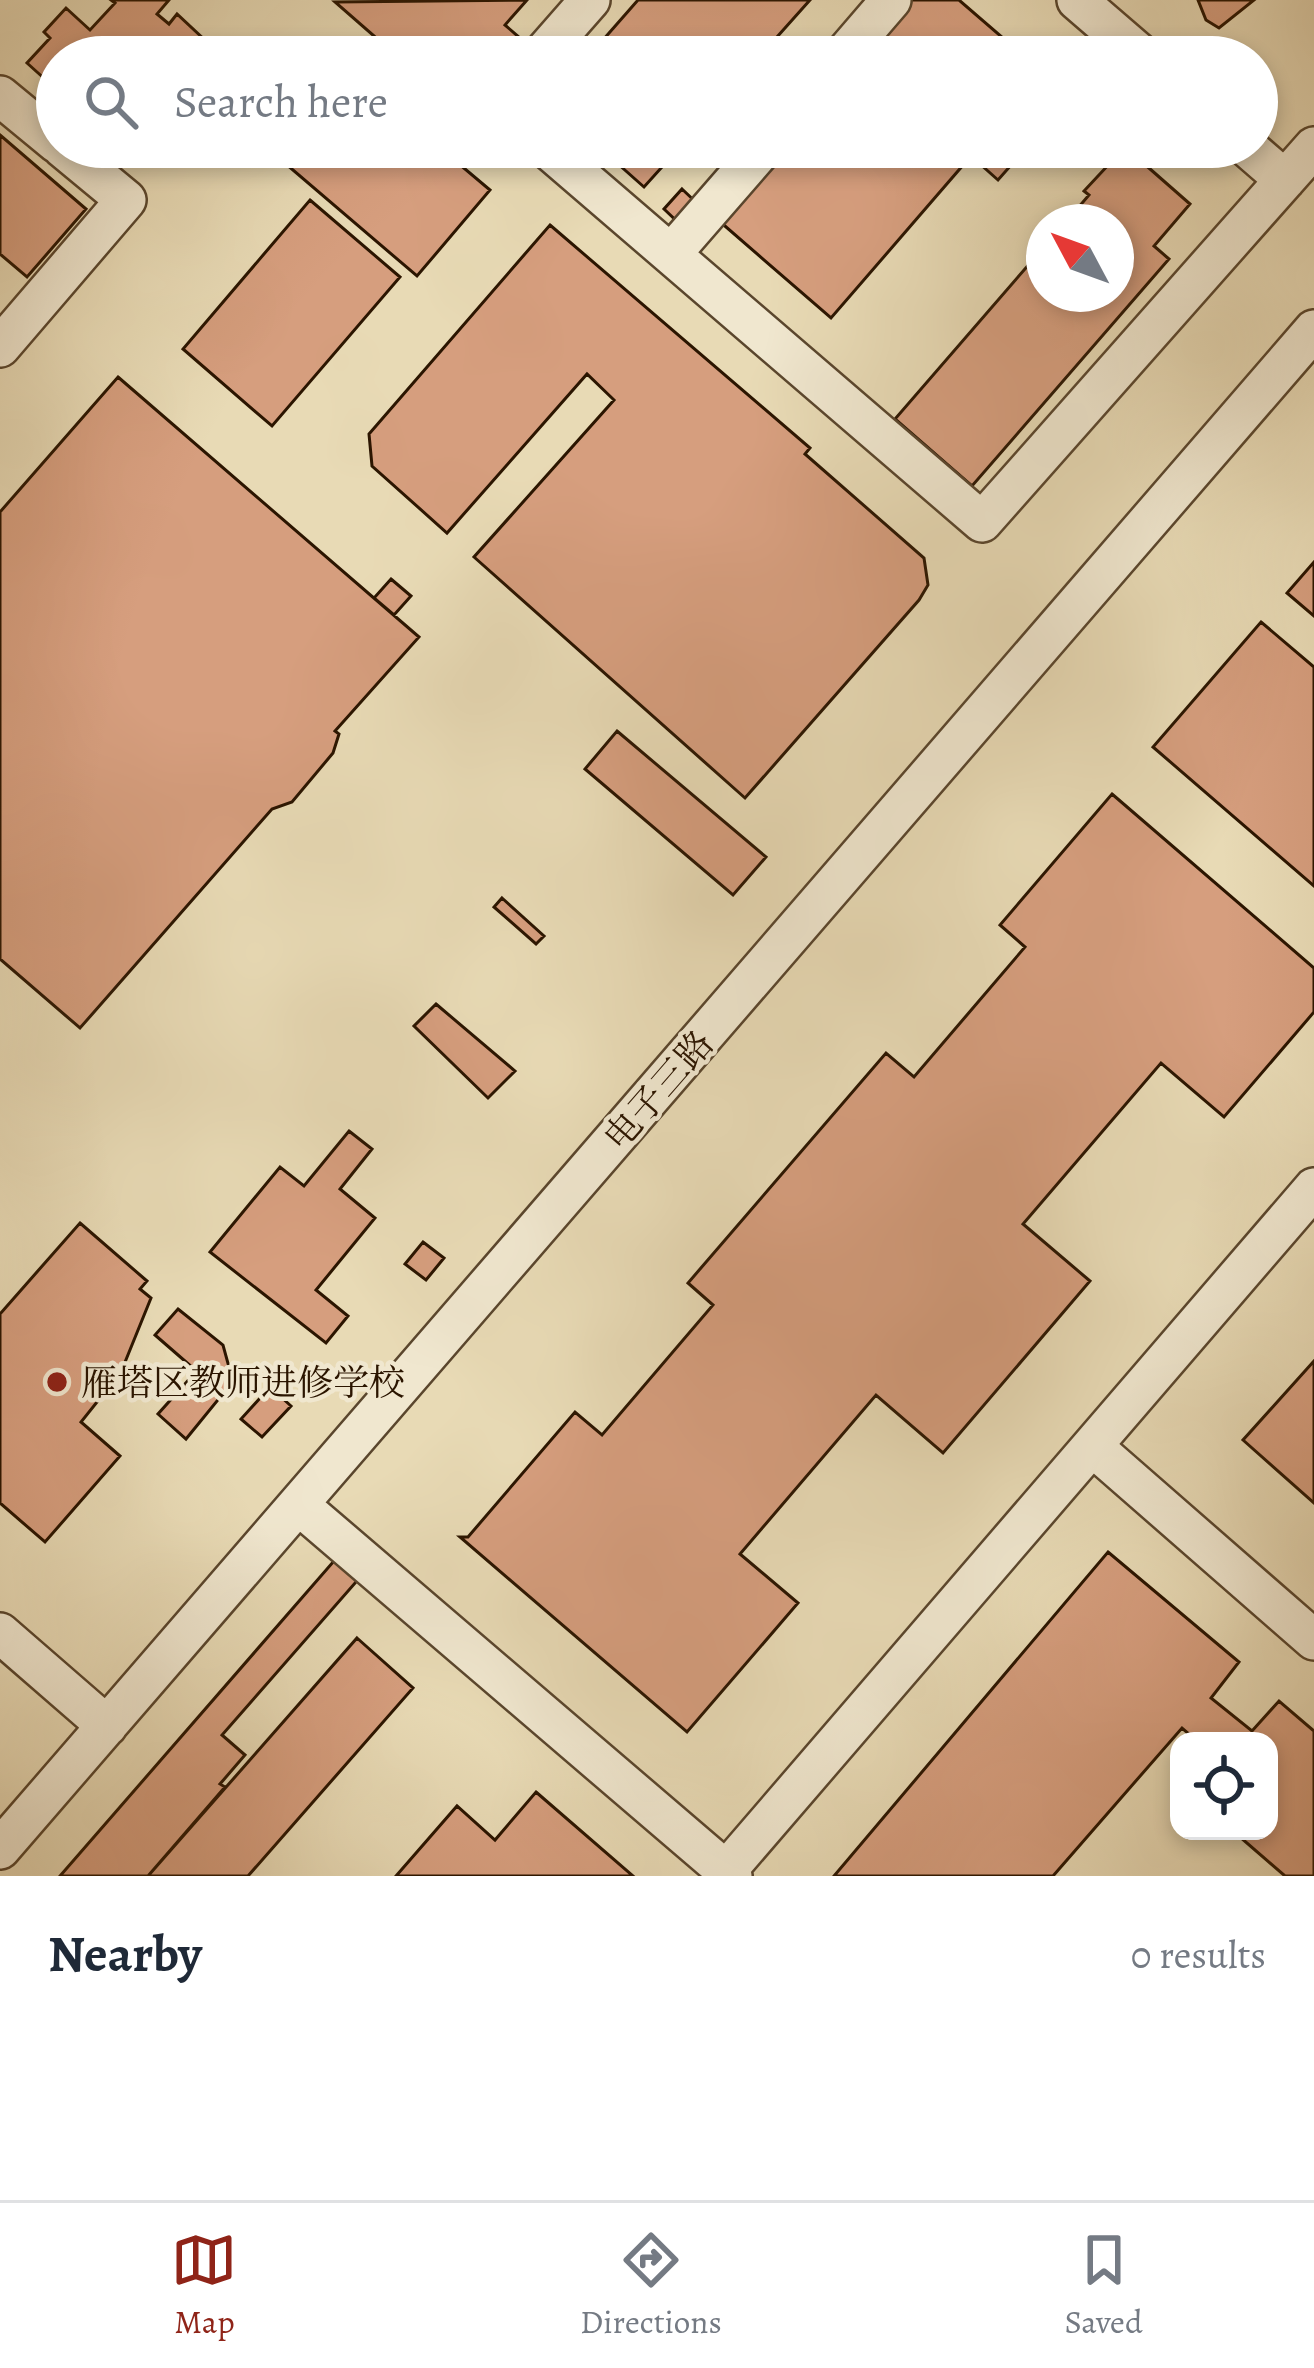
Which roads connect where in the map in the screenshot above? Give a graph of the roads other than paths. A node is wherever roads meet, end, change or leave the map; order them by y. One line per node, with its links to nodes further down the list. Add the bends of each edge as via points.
1 (590, 0): 4 (street)
2 (891, 0): 5 (street)
3 (1077, 0): 6 (street)
4 (558, 36)
5 (860, 36)
6 (1119, 36)
7 (0, 96): 8 (street)
8 (36, 126)
9 (1314, 147): 14 (street)
10 (87, 168): 17 (street, via 126,200)
11 (570, 168): 15 (street)
12 (746, 168): 15 (street)
13 (1271, 168): 14 (street)
14 (1285, 180): 15 (street, via 982,522)
15 (670, 254)
16 (1314, 330): 20 (street, 电子三路)
17 (0, 347)
18 (1314, 1189): 19 (street)
19 (1092, 1446): 22 (street); 25 (street)
20 (300, 1506): 23 (street, 电子三路); 25 (street)
21 (0, 1633): 23 (street)
22 (1314, 1640)
23 (107, 1726): 24 (street, 电子三路)
24 (0, 1849)
25 (729, 1873)

